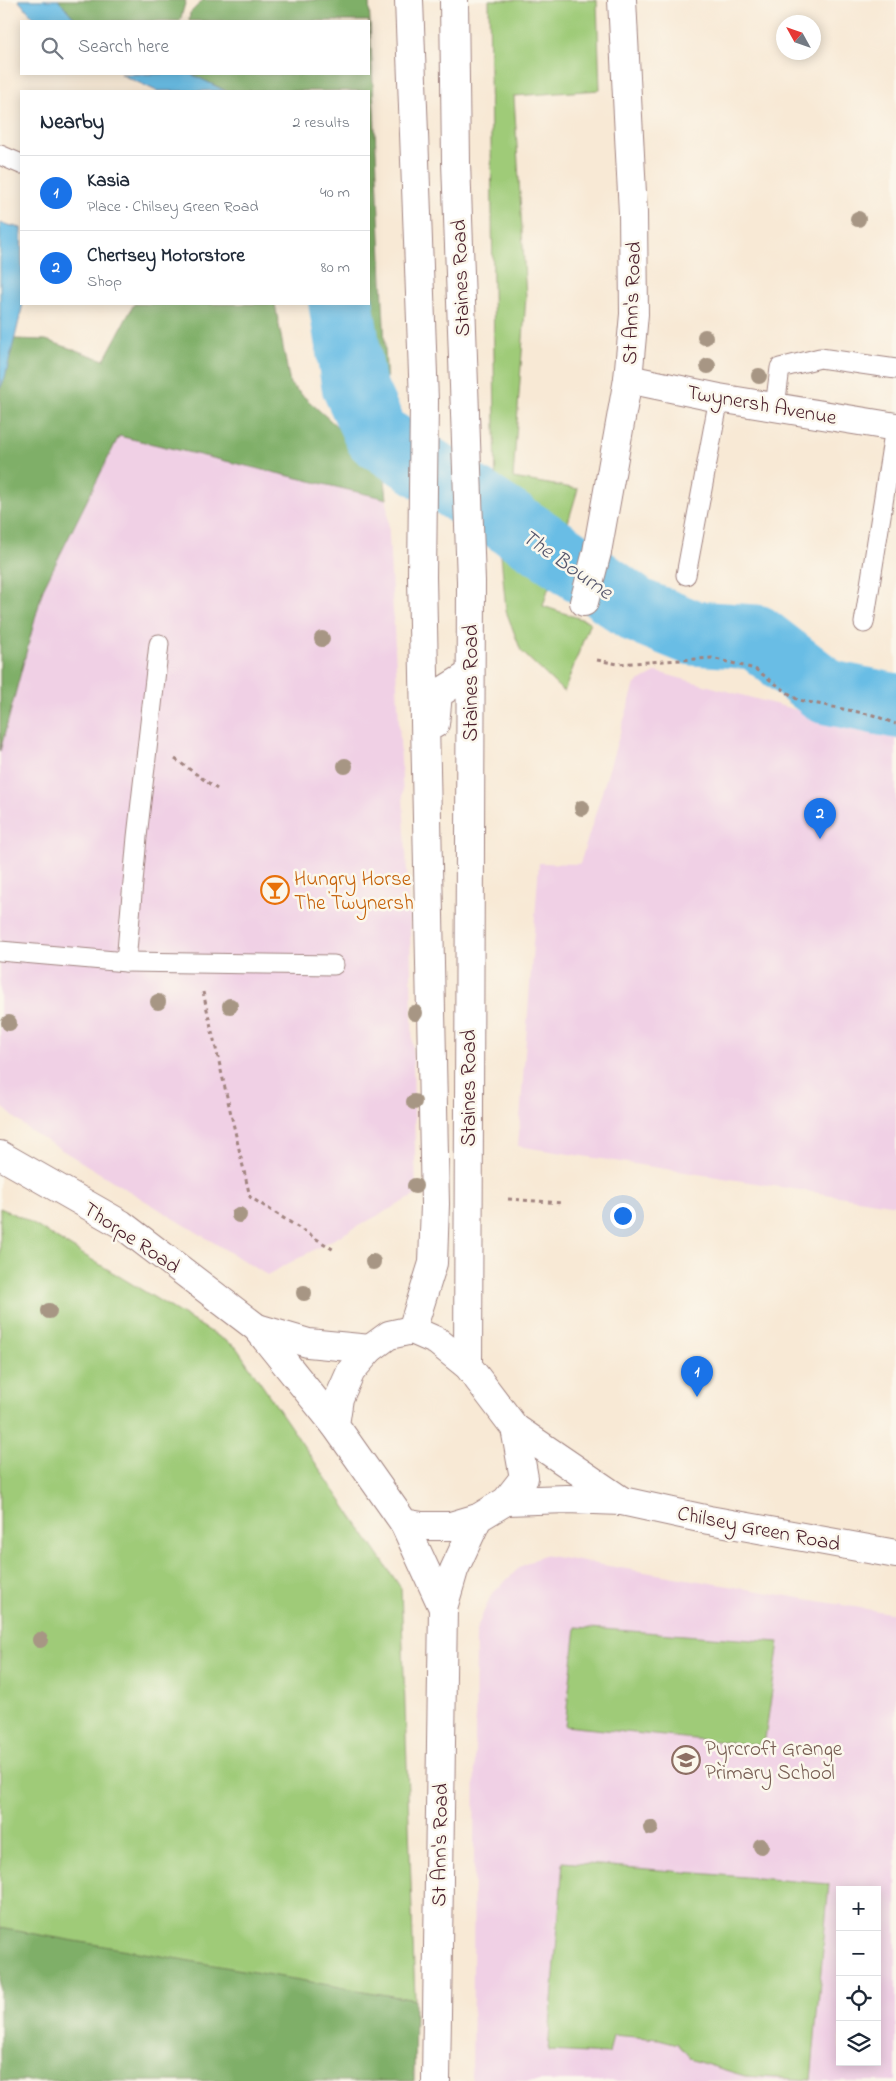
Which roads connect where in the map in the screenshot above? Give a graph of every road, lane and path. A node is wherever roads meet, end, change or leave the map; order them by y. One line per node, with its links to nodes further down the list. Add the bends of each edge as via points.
1 (409, 0): 20 (main road, Staines Road, via 424,401 422,577)
2 (454, 0): 16 (main road, Staines Road, via 456,172 471,581)
3 (622, 0): 7 (main road, St Ann's Road, via 633,213 634,314)
4 (0, 156): 5 (lane)
5 (20, 164)
6 (896, 369): 9 (lane, via 820,358 780,368)
7 (628, 379): 8 (main road, Twynersh Avenue); 12 (main road, St Ann's Road)
8 (719, 398): 9 (main road, Twynersh Avenue); 11 (lane)
9 (776, 407): 10 (main road, Twynersh Avenue)
10 (896, 427): 13 (lane)
11 (686, 575)
12 (584, 602)
13 (864, 623)
14 (159, 644): 18 (lane)
15 (597, 660): 17 (path, via 618,664 712,658 755,669 798,700 873,715)
16 (470, 674): 20 (main road, via 438,694); 32 (main road, Staines Road)
17 (896, 724)
18 (148, 744): 19 (path); 22 (lane)
19 (217, 789)
20 (427, 803): 30 (main road, Staines Road, via 435,1204 433,1263)
21 (0, 951): 22 (lane)
22 (126, 962): 23 (lane)
23 (196, 964): 24 (lane); 28 (path, via 250,1197)
24 (334, 965)
25 (0, 1156): 29 (main road, Thorpe Road, via 121,1224)
26 (508, 1198): 27 (path)
27 (563, 1203)
28 (334, 1250)
29 (257, 1328): 31 (main road, Thorpe Road, via 308,1343); 33 (main road, Thorpe Road)
30 (412, 1330): 31 (main road, via 390,1335); 32 (main road, via 437,1341)
31 (370, 1349): 33 (main road, via 351,1371 339,1398)
32 (468, 1366): 34 (main road)
33 (335, 1425): 38 (main road, Thorpe Road)
34 (515, 1428): 35 (main road, via 524,1478); 36 (main road, Chilsey Green Road)
35 (506, 1501): 36 (main road, Chilsey Green Road); 37 (main road)
36 (622, 1501): 39 (main road, Chilsey Green Road)
37 (478, 1518): 38 (main road, via 451,1526); 40 (main road, St Ann's Road, via 454,1570)
38 (404, 1522): 40 (main road, St Ann's Road)
39 (896, 1554)
40 (443, 1608): 41 (main road, St Ann's Road)
41 (436, 2081)

